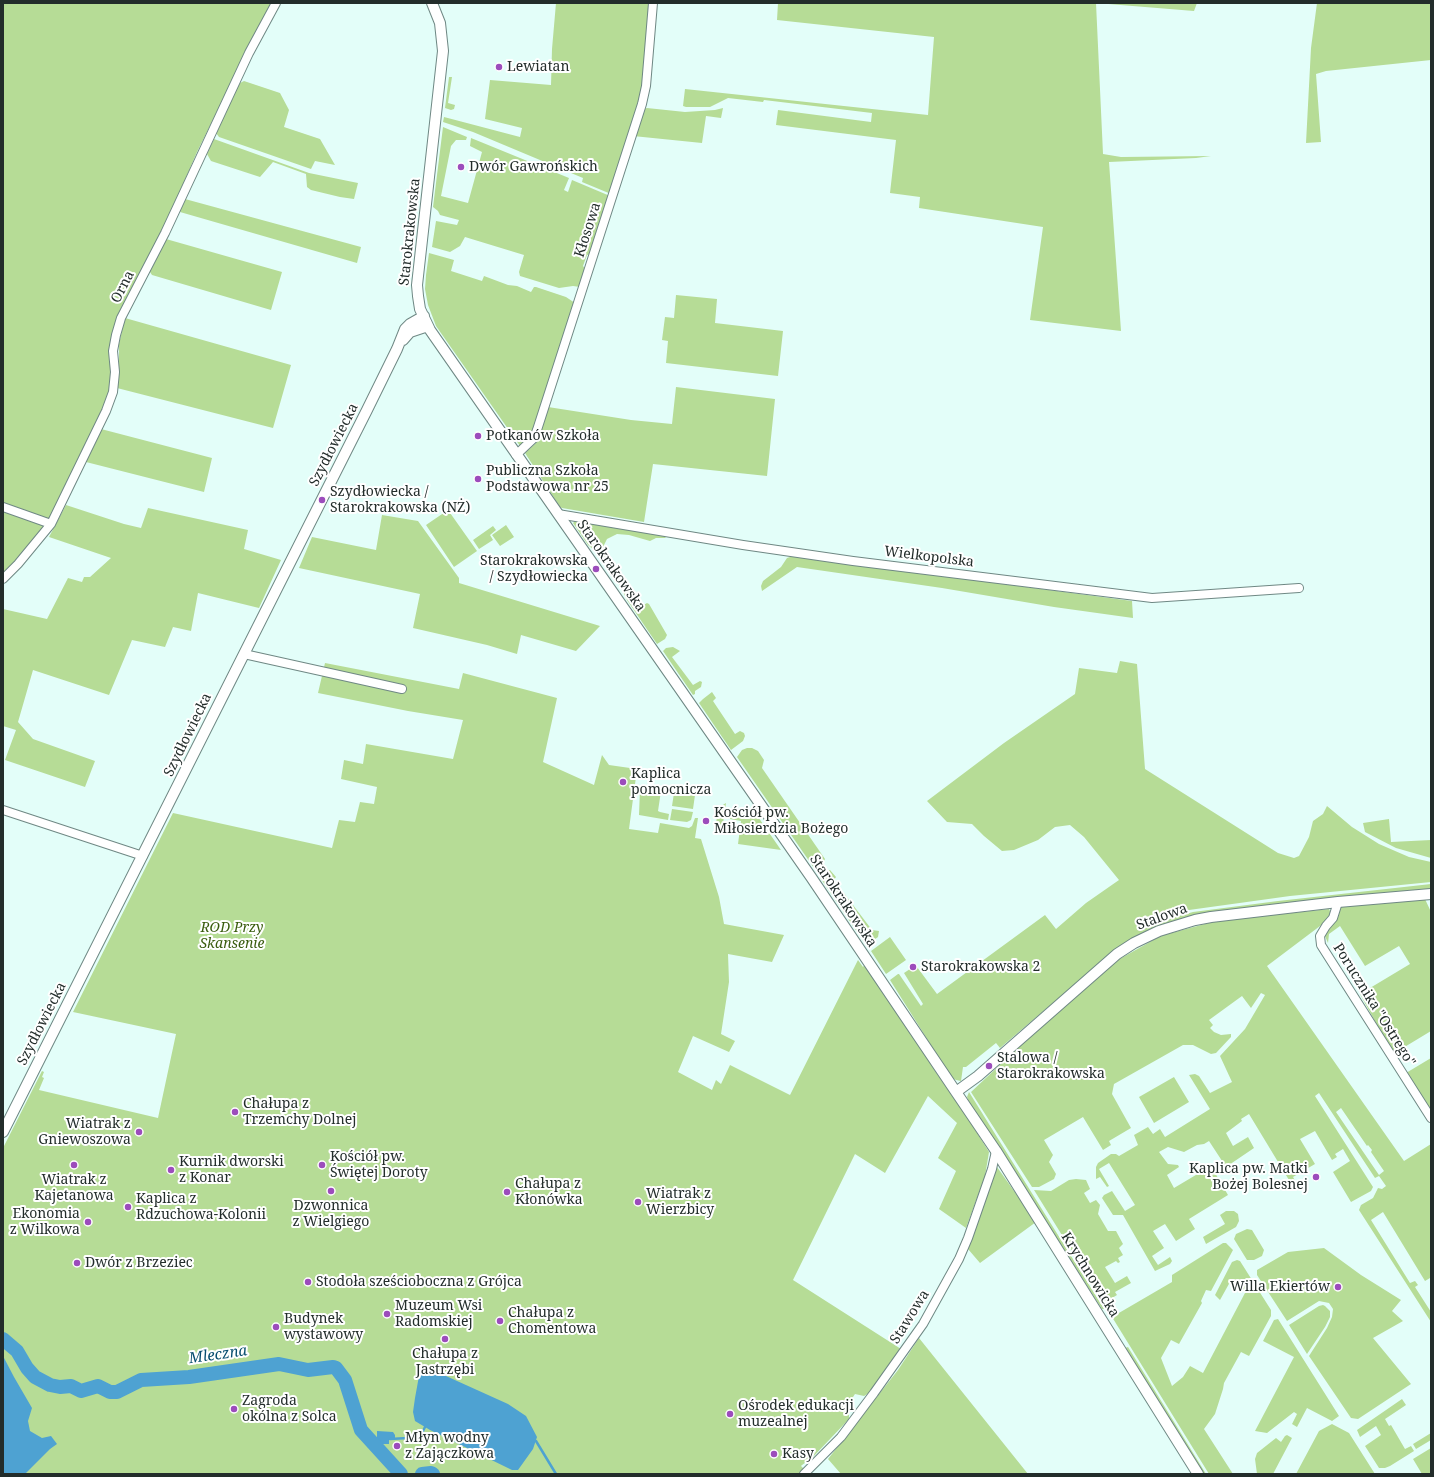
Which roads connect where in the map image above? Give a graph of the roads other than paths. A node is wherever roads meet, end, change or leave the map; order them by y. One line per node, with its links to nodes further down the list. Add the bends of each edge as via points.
1 (276, 3): 10 (street, Orna, via 249,53 165,233 121,318 113,351 113,392)
2 (432, 3): 4 (street, Starokrakowska, via 440,23 443,51 418,274 418,296)
3 (653, 3): 7 (street, Kłosowa, via 646,86 642,104 537,430 534,438)
4 (424, 316): 5 (street, Starokrakowska); 6 (street, Szydłowiecka, via 407,326)
5 (428, 326): 6 (street, Szydłowiecka, via 410,332); 7 (street, Starokrakowska)
6 (397, 349): 13 (street, Szydłowiecka)
7 (516, 455): 9 (street, Starokrakowska)
8 (3, 507): 10 (street)
9 (558, 514): 12 (street, Wielkopolska, via 853,561 1152,598); 19 (street, Starokrakowska, via 811,877)
10 (51, 524): 11 (street, Orna)
11 (3, 579)
12 (1299, 588)
13 (244, 654): 14 (street); 16 (street, Szydłowiecka)
14 (402, 688)
15 (3, 810): 16 (street)
16 (143, 856): 21 (street, Szydłowiecka)
17 (1431, 894): 18 (street, Stalowa)
18 (1338, 902): 19 (street, Stalowa, via 1195,920 1159,931 1134,943 1100,968 978,1076); 20 (street, Porucznika "Ostrego", via 1333,918 1320,936 1321,945)
19 (956, 1092): 22 (street, Krychnowicka)
20 (1431, 1118)
21 (3, 1132)
22 (996, 1151): 23 (street, Stawowa, via 968,1238 923,1324 841,1437); 24 (street, Krychnowicka)
23 (804, 1474)
24 (1198, 1474)

